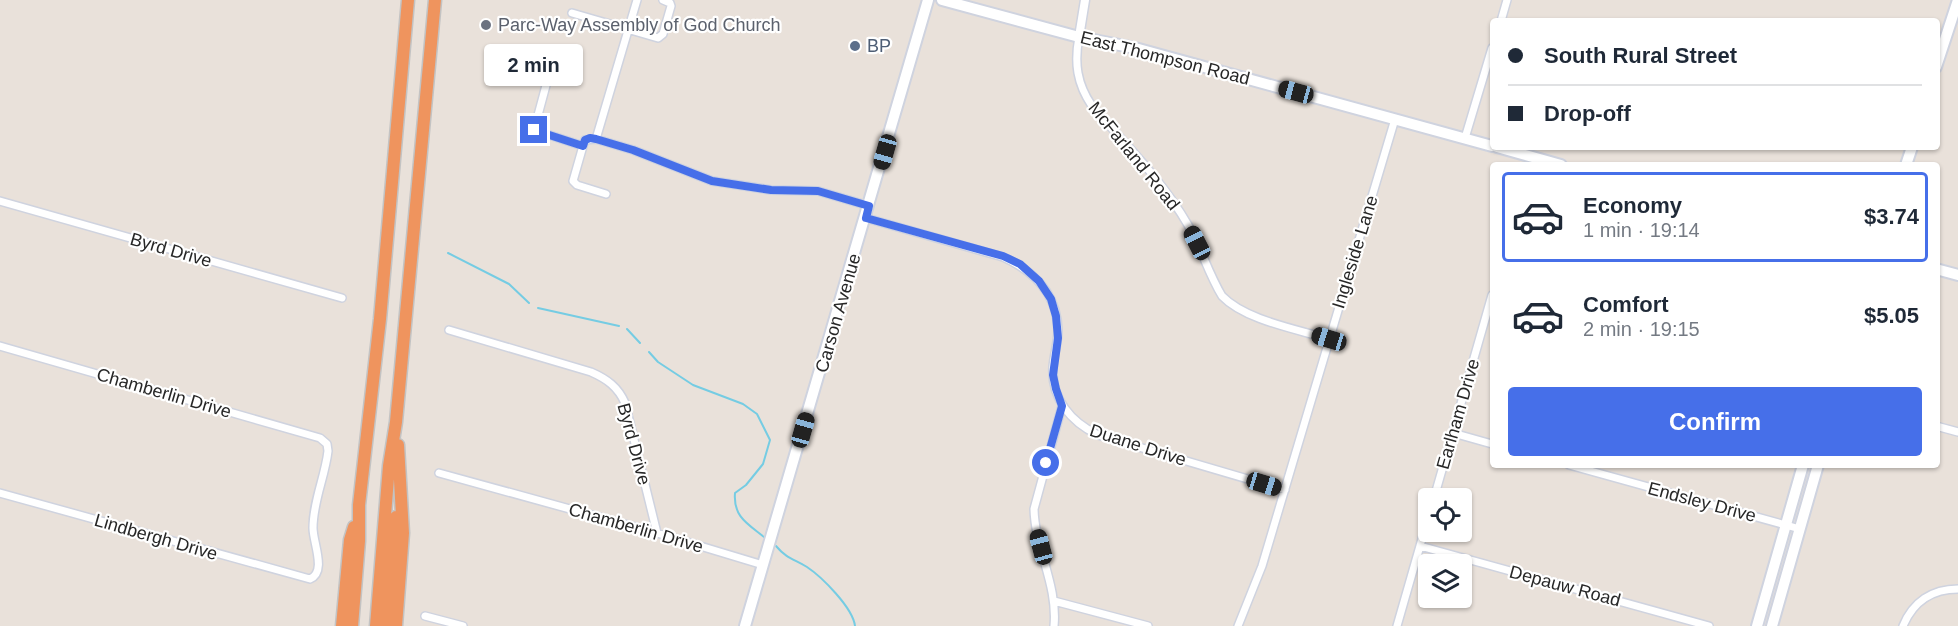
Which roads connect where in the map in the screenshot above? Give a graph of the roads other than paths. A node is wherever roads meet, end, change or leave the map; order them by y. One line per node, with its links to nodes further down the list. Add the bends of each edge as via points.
1 (408, 0): 49 (highway)
2 (435, 0): 36 (highway)
3 (637, 0): 12 (street)
4 (663, 0): 12 (street, via 671,6 662,36 656,38)
5 (928, 0): 26 (main road, Carson Avenue)
6 (942, 0): 13 (main road, East Thompson Road)
7 (1085, 0): 13 (street, McFarland Road)
8 (1507, 0): 11 (street)
9 (1958, 0): 15 (main road)
10 (572, 13): 12 (street)
11 (1502, 18)
12 (628, 30): 19 (street)
13 (1079, 37): 17 (main road, East Thompson Road, via 1135,48); 33 (street, McFarland Road, via 1076,71 1085,97 1139,157 1176,206 1222,296 1245,313)
14 (1490, 55): 18 (street)
15 (1940, 56)
16 (548, 78): 21 (street, via 534,130)
17 (1395, 118): 18 (main road, East Thompson Road); 33 (street, Ingleside Lane)
18 (1465, 138): 20 (main road, East Thompson Road)
19 (596, 139): 21 (street, via 585,140); 26 (street, via 712,181 771,190 818,191)
20 (1490, 145)
21 (583, 146): 24 (street, via 573,181)
22 (1505, 150): 23 (main road, East Thompson Road)
23 (1531, 161)
24 (606, 194)
25 (0, 201): 30 (street, Byrd Drive)
26 (869, 206): 27 (main road, Carson Avenue)
27 (866, 218): 35 (street, Duane Drive, via 1003,256 1034,276 1046,290 1056,316 1058,338 1053,375); 55 (main road, Carson Avenue)
28 (1940, 270): 29 (main road)
29 (1958, 275)
30 (342, 298)
31 (1490, 302): 39 (street, Earlham Drive)
32 (449, 330): 52 (street, Byrd Drive, via 591,372 613,385 625,403)
33 (1329, 339): 47 (street, Ingleside Lane)
34 (0, 346): 56 (street, Chamberlin Drive, via 326,442 327,461 313,517 319,564)
35 (1062, 406): 47 (street, Duane Drive, via 1076,422 1098,435); 58 (street, via 1034,509)
36 (396, 422): 45 (highway); 62 (highway)
37 (1940, 427): 38 (street)
38 (1958, 432)
39 (1453, 433): 40 (street); 46 (street, Earlham Drive)
40 (1490, 443)
41 (1580, 468): 50 (street, Endsley Drive)
42 (1802, 468): 50 (main road)
43 (1817, 468): 51 (main road)
44 (439, 473): 52 (street, Chamberlin Drive)
45 (400, 486): 63 (highway); 64 (highway, via 403,533)
46 (1437, 488)
47 (1285, 490): 69 (street, Ingleside Lane, via 1255,587)
48 (0, 493): 56 (street, Lindbergh Drive)
49 (359, 505): 60 (highway, via 350,540); 61 (highway)
50 (1786, 525): 51 (street, Endsley Drive); 72 (main road)
51 (1800, 529): 73 (main road)
52 (657, 533): 55 (street, Chamberlin Drive)
53 (1421, 542): 54 (street)
54 (1420, 546): 70 (street); 71 (street, Depauw Road)
55 (763, 566): 66 (main road, Carson Avenue)
56 (313, 579)
57 (1958, 589): 74 (street, via 1923,598)
58 (1054, 601): 67 (street); 68 (street)
59 (425, 616): 65 (street)
60 (342, 626)
61 (352, 626)
62 (376, 626)
63 (387, 626)
64 (396, 626)
65 (463, 626)
66 (745, 626)
67 (1054, 626)
68 (1148, 626)
69 (1238, 626)
70 (1396, 626)
71 (1709, 626)
72 (1757, 626)
73 (1772, 626)
74 (1903, 626)

